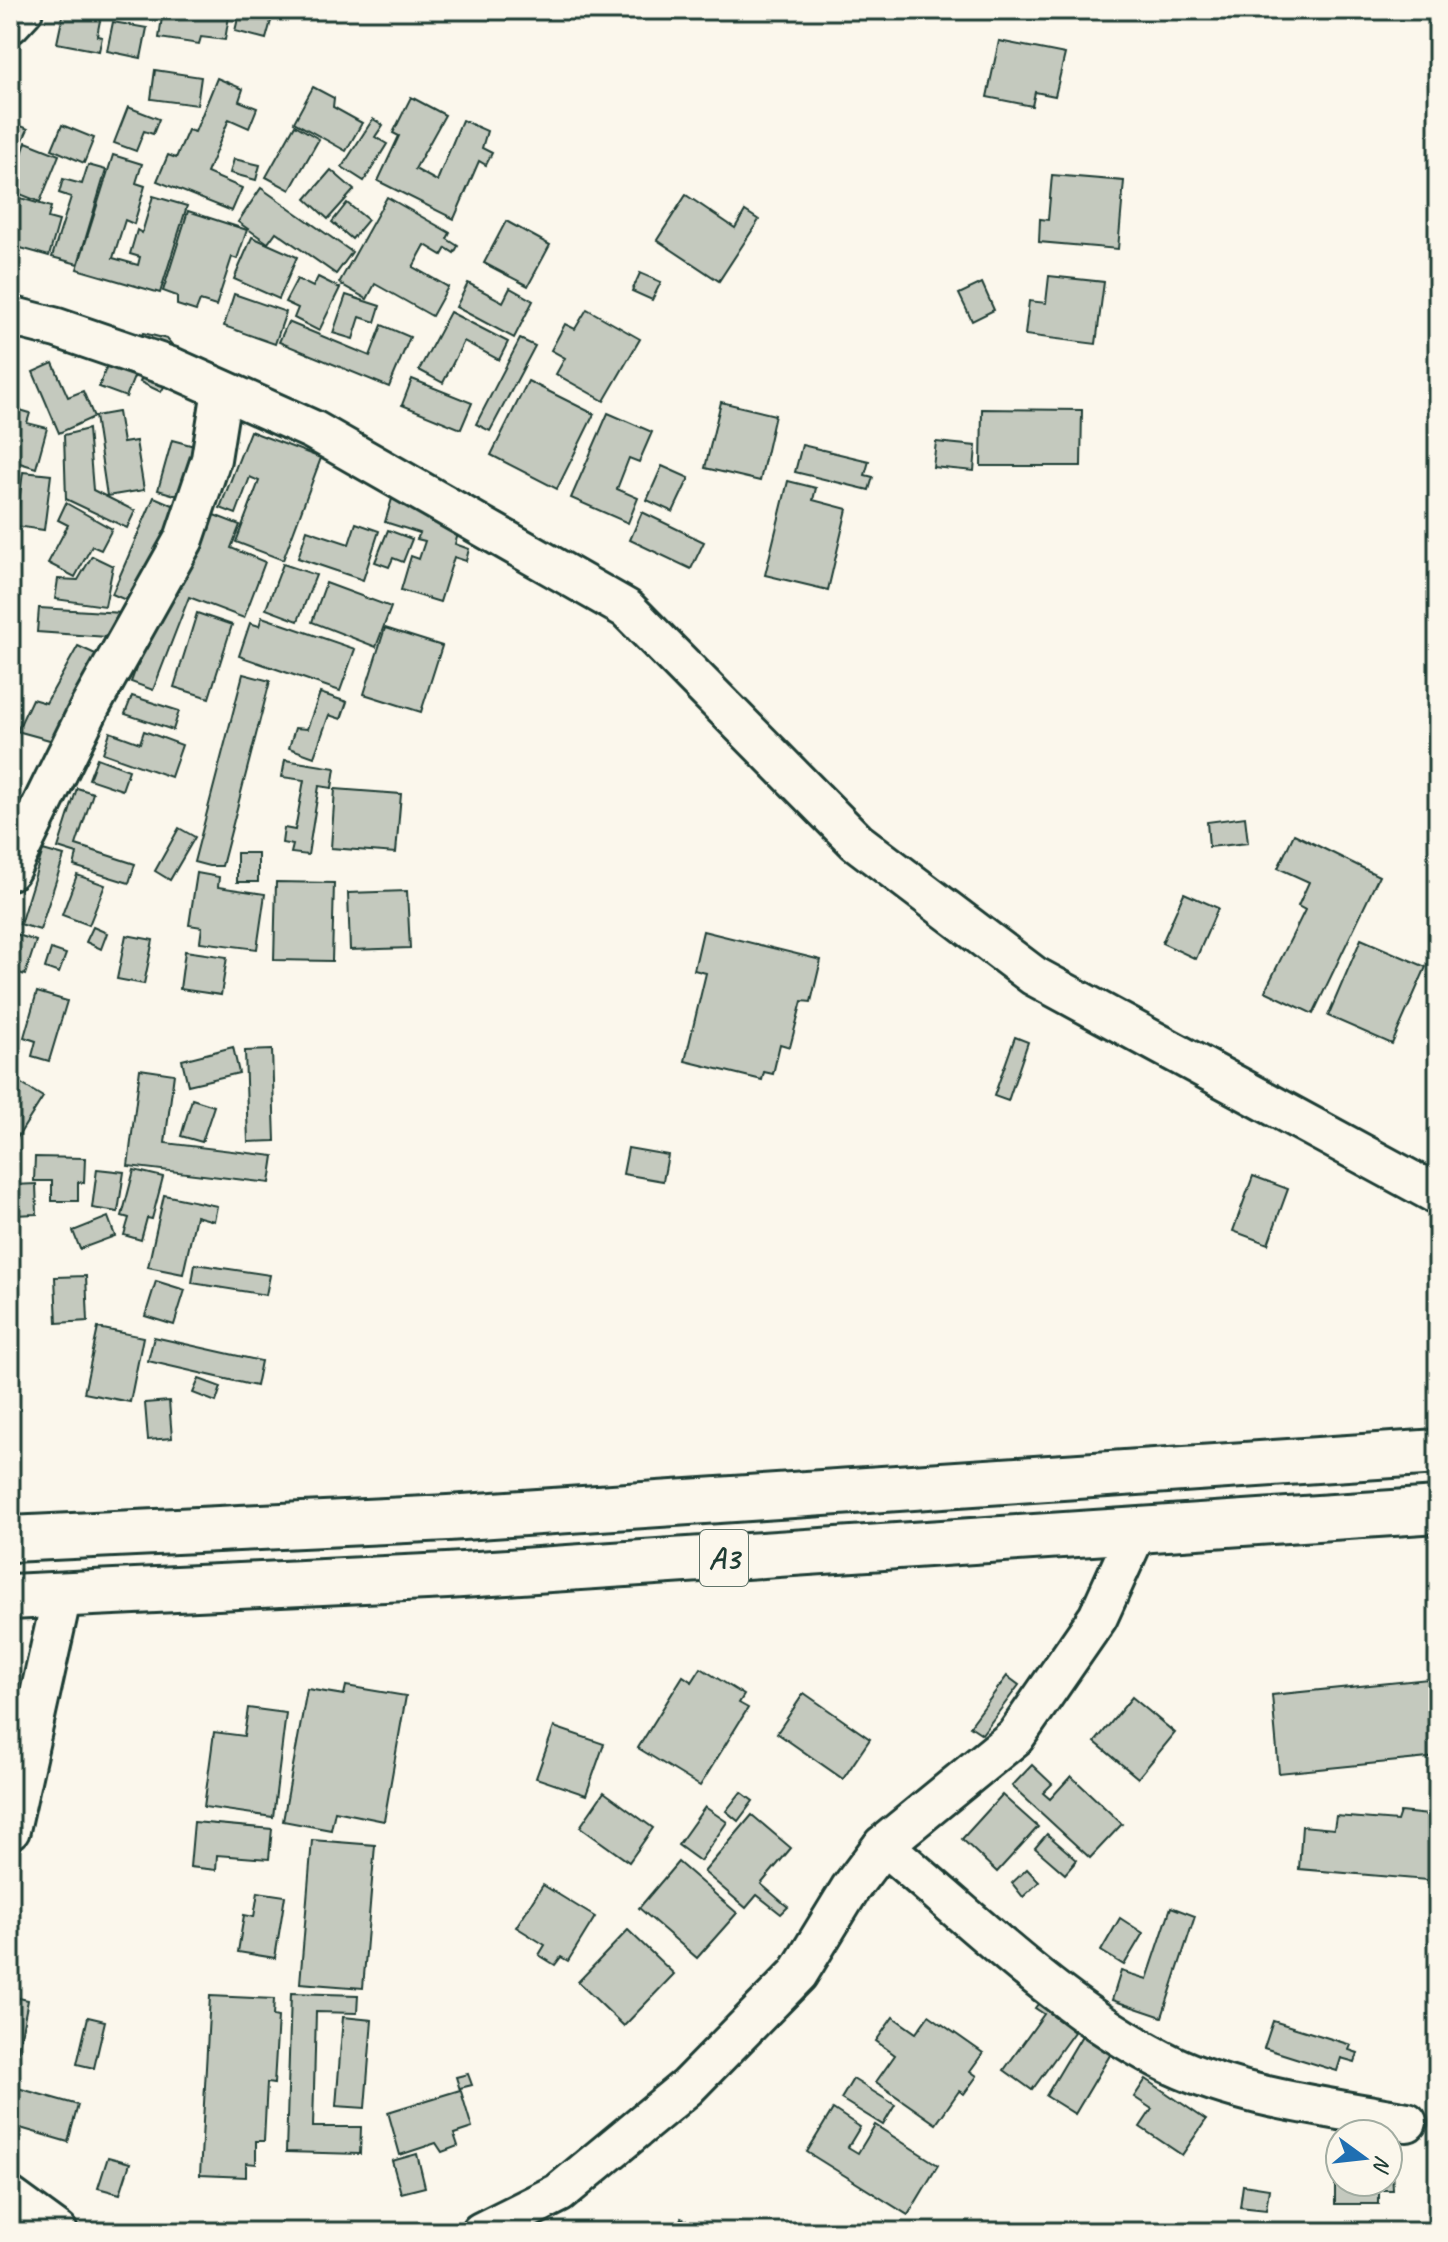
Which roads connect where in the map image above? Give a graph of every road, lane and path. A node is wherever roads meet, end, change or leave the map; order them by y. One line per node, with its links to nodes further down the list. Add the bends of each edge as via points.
1 (23, 10): 2 (street)
2 (10, 24)
3 (10, 316): 4 (street, via 174,368)
4 (222, 390): 5 (street, via 211,459 184,539 90,707); 6 (street, via 313,430 627,609 857,842 1034,976)
5 (10, 870)
6 (1438, 1195)
7 (1438, 1452): 10 (highway, A3, via 448,1518)
8 (1438, 1510): 9 (highway, A3)
9 (1138, 1529): 11 (highway, A3, via 447,1576); 14 (street, via 1098,1617 1015,1737)
10 (10, 1539)
11 (62, 1595): 12 (highway, A3); 13 (street)
12 (10, 1597)
13 (10, 1830)
14 (883, 1845): 15 (street, via 1082,2010 1172,2065 1249,2093); 18 (street, via 798,1974 687,2087 559,2193)
15 (1407, 2122)
16 (10, 2197): 17 (street)
17 (58, 2232)
18 (481, 2232)

